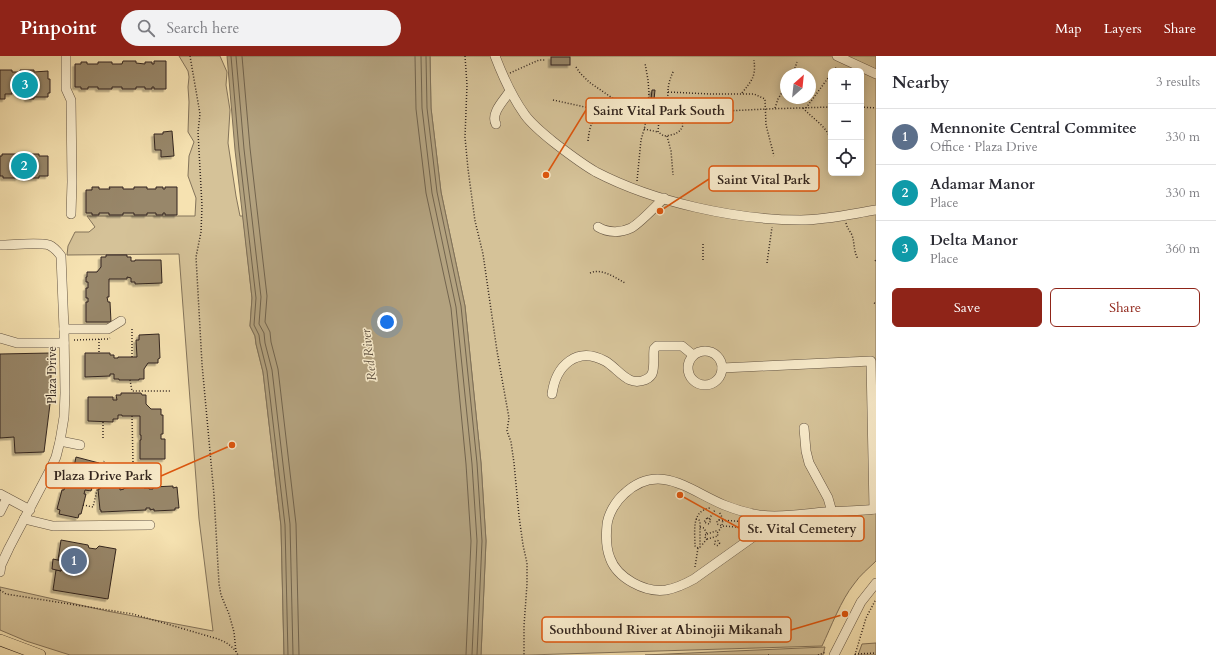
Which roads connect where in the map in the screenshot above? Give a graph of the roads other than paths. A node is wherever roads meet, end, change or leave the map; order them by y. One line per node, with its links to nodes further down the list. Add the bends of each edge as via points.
1 (66, 56): 10 (street, via 66,89 72,100)
2 (495, 56): 6 (street)
3 (837, 56): 4 (street)
4 (857, 61): 5 (street)
5 (876, 74)
6 (510, 91): 7 (street, via 495,115); 8 (street, via 526,116 558,146 595,171 622,184)
7 (496, 124)
8 (664, 198): 9 (street, via 697,207 774,219 802,220); 11 (street, via 631,228 611,232)
9 (876, 210)
10 (71, 214)
11 (598, 227)
12 (0, 245): 14 (street, Plaza Drive, via 42,245 57,250 61,256)
13 (121, 321): 14 (street, via 108,329)
14 (64, 329): 16 (street, Plaza Drive)
15 (0, 338): 16 (street, via 17,343)
16 (64, 343): 21 (street, Plaza Drive, via 64,411)
17 (693, 355): 18 (street, via 704,350 715,353 722,362); 18 (street, via 688,370 693,380 698,383 704,385 715,382 722,373); 19 (street, via 682,346 657,346 654,349 651,374 642,381 630,380 607,362 594,356 574,358 562,366 557,374)
18 (722, 368): 24 (street, via 872,361)
19 (552, 394)
20 (804, 428): 27 (street, via 809,463 828,498)
21 (60, 441): 22 (street); 25 (street, Plaza Drive, via 51,468)
22 (80, 445)
23 (3, 496): 25 (street); 26 (street)
24 (875, 509): 27 (street)
25 (30, 510): 29 (street, Plaza Drive)
26 (0, 512)
27 (832, 512): 28 (street)
28 (782, 517): 28 (street, via 724,505 675,482 649,480 628,489 619,498 608,521 607,546 610,559 630,581 637,586 665,590 682,586 699,576)
29 (24, 519): 30 (street, via 53,526); 31 (street, Plaza Drive)
30 (150, 525)
31 (9, 548): 32 (street, Plaza Drive); 33 (street, Plaza Drive)
32 (0, 554)
33 (0, 572)
34 (876, 584): 35 (street, via 861,602)
35 (843, 639): 37 (street); 39 (street)
36 (0, 640): 38 (main road)
37 (830, 654)
38 (40, 655)
39 (840, 655)

